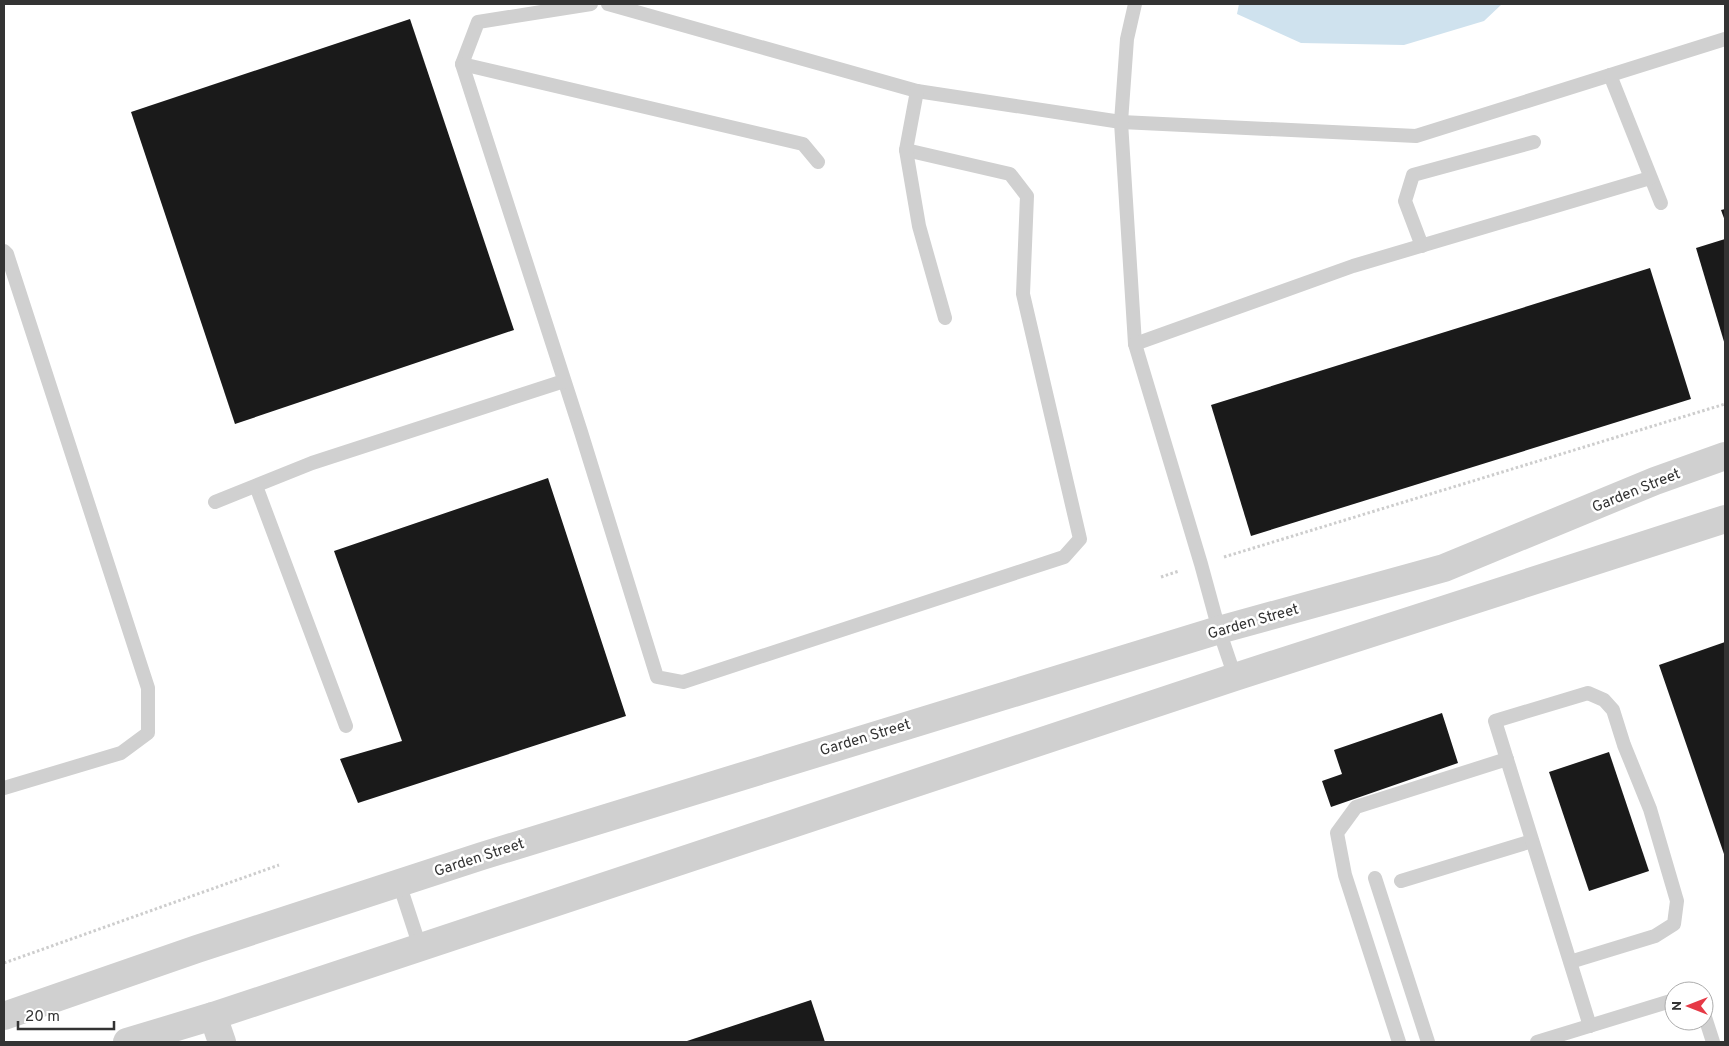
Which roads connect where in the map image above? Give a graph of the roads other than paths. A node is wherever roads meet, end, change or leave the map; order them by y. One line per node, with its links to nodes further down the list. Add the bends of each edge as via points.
1 (591, 4): 5 (lane, via 478,22)
2 (608, 4): 7 (lane)
3 (1135, 4): 8 (lane, via 1127,39)
4 (1725, 38): 6 (lane)
5 (462, 64): 11 (lane, via 803,144); 18 (lane)
6 (1610, 75): 8 (lane, via 1416,136); 12 (lane)
7 (917, 91): 8 (lane); 10 (lane)
8 (1121, 122): 17 (lane)
9 (1534, 142): 14 (lane, via 1413,174 1405,201)
10 (906, 150): 16 (lane, via 920,226); 18 (lane, via 1010,174 1026,196 1023,294 1080,539 1064,557 683,682 657,677)
11 (818, 162)
12 (1650, 178): 13 (lane); 14 (lane)
13 (1661, 203)
14 (1422, 246): 17 (lane, via 1353,266)
15 (4, 251): 27 (lane, via 148,688 148,733 121,753)
16 (945, 318)
17 (1135, 344): 23 (lane)
18 (564, 381): 20 (lane, via 312,463)
19 (1725, 456): 23 (street, Garden Street, via 1655,481 1444,568)
20 (256, 486): 21 (lane); 25 (lane)
21 (215, 502)
22 (1725, 519): 24 (street)
23 (1218, 630): 24 (lane); 31 (street, Garden Street)
24 (1235, 677): 32 (street)
25 (346, 726)
26 (1507, 758): 28 (lane); 33 (lane, via 1495,721 1588,693 1604,700 1613,710 1650,809 1677,901 1674,924 1655,936); 40 (lane, via 1356,807 1337,833 1345,875)
27 (4, 788)
28 (1532, 840): 30 (lane); 33 (lane)
29 (1374, 878): 41 (lane)
30 (1401, 881)
31 (399, 883): 32 (lane); 35 (street, Garden Street)
32 (420, 947): 36 (street)
33 (1570, 962): 37 (lane)
34 (1664, 1003): 37 (lane)
35 (4, 1016)
36 (213, 1016): 38 (street); 39 (street)
37 (1590, 1026): 42 (lane)
38 (127, 1042)
39 (222, 1042)
40 (1399, 1042)
41 (1428, 1042)
42 (1537, 1042)

